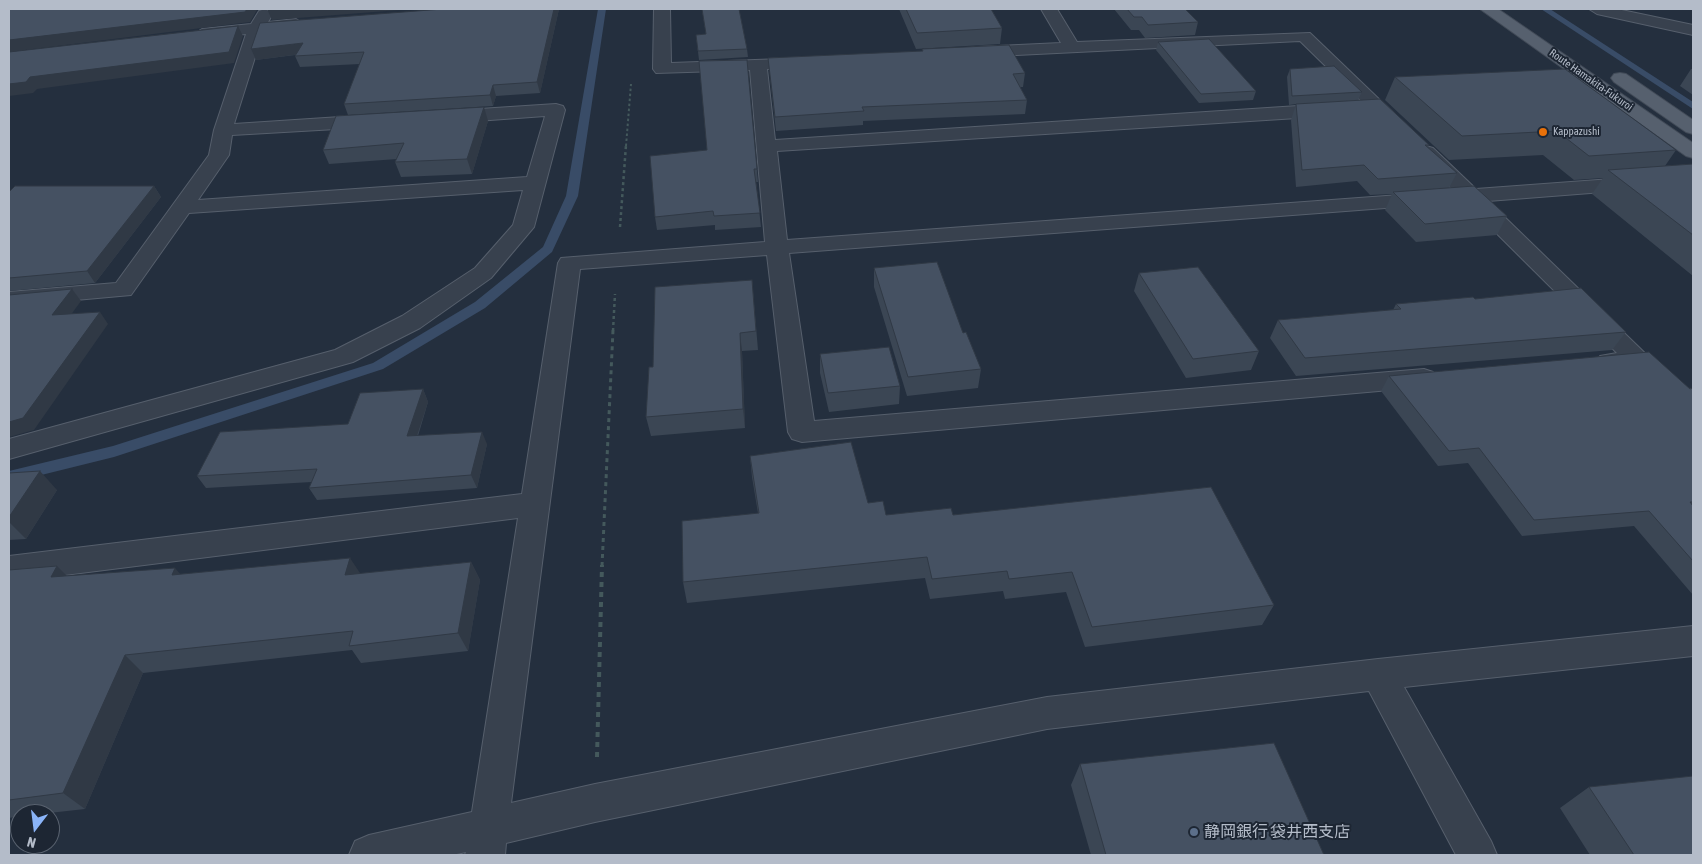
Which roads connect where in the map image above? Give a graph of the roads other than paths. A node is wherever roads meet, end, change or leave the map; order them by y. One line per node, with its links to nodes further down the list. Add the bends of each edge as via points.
1 (268, 9): 7 (street)
2 (662, 9): 13 (street, via 662,69)
3 (1049, 9): 10 (street)
4 (1488, 9): 21 (main road, Route Hamakita-Fukuroi)
5 (1597, 9): 8 (street)
6 (314, 23): 7 (street)
7 (256, 28): 9 (street); 19 (street)
8 (1693, 30)
9 (187, 36)
10 (1072, 47): 11 (street); 15 (street, via 1304,36)
11 (964, 53)
12 (817, 61): 13 (street)
13 (758, 64): 20 (street)
14 (1605, 68): 18 (main road, Route Hamakita-Fukuroi)
15 (1362, 108): 20 (street); 24 (street)
16 (429, 118): 23 (street, via 556,110)
17 (390, 120): 19 (street)
18 (1693, 128)
19 (223, 130): 25 (street, via 219,155)
20 (766, 146): 26 (street)
21 (1693, 152)
22 (1693, 179): 24 (street)
23 (536, 183): 25 (street); 30 (street, via 523,227 483,273 411,322 344,356)
24 (1472, 195): 26 (street); 28 (street, via 1638,359)
25 (182, 207): 27 (street, via 123,290)
26 (777, 247): 29 (street, via 802,432); 31 (street, via 569,263)
27 (9, 299)
28 (1588, 363)
29 (1449, 376)
30 (9, 449)
31 (535, 504): 32 (street); 35 (street)
32 (9, 569)
33 (1693, 641): 34 (street)
34 (1378, 674): 35 (street, via 1047,713 595,803); 37 (street)
35 (487, 842): 36 (street)
36 (369, 855)
37 (1477, 855)

